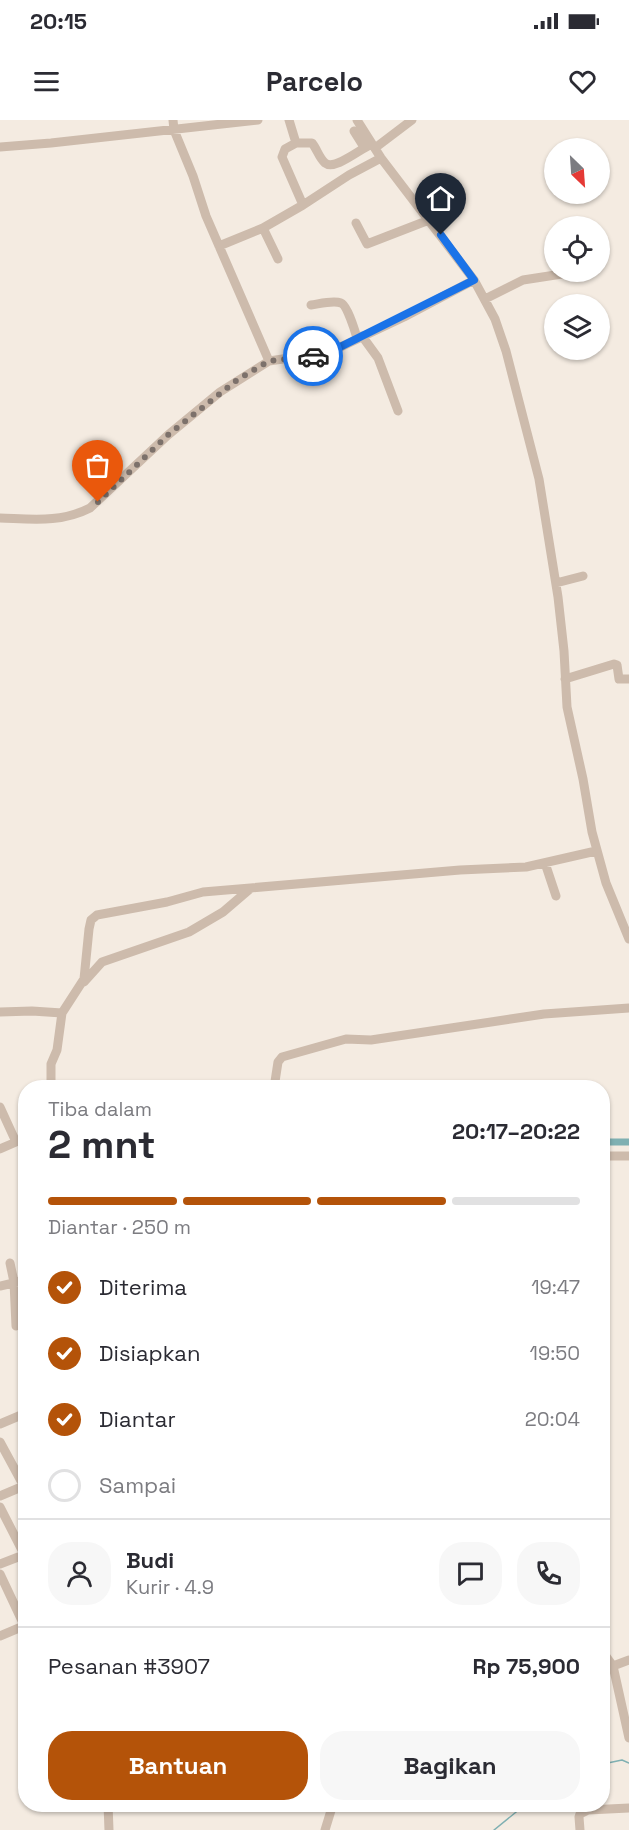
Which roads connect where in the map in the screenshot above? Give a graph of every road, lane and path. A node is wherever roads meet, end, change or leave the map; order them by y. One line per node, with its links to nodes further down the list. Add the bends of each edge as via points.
1 (258, 120): 5 (street)
2 (289, 120): 9 (street)
3 (357, 120): 11 (street)
4 (412, 120): 11 (street)
5 (246, 121): 6 (street)
6 (218, 122): 7 (street)
7 (174, 125): 10 (street); 17 (street)
8 (354, 131): 11 (street)
9 (296, 143): 11 (street, via 312,143 324,162 333,166); 13 (street, via 285,149 282,157)
10 (0, 147)
11 (370, 147): 12 (street)
12 (381, 158): 13 (street); 14 (street)
13 (303, 206): 16 (street)
14 (429, 220): 15 (street, via 367,244); 20 (street)
15 (356, 223)
16 (263, 228): 17 (street); 18 (street)
17 (219, 246): 24 (street)
18 (278, 259)
19 (544, 277): 21 (street, via 523,280)
20 (474, 280): 21 (street); 23 (street)
21 (485, 298): 28 (street, via 506,351 536,467)
22 (312, 305): 23 (street, via 342,304)
23 (359, 337): 24 (street, via 322,354); 25 (street, via 378,358)
24 (269, 361): 26 (street, via 220,392 90,508 53,520)
25 (398, 411)
26 (0, 518)
27 (583, 576): 28 (street)
28 (556, 584): 29 (street)
29 (566, 679): 30 (street, via 614,664 619,678); 31 (street, via 567,707)
30 (629, 679)
31 (596, 851): 32 (street); 35 (street)
32 (545, 863): 33 (street); 34 (street)
33 (251, 888): 36 (street, via 223,912 189,932 102,962); 36 (street, via 203,892 97,915 89,929)
34 (556, 896)
35 (629, 939)
36 (82, 984): 39 (street)
37 (629, 1008): 41 (street, via 544,1014 371,1040 346,1039 282,1057)
38 (0, 1012): 39 (street)
39 (62, 1013): 40 (street)
40 (51, 1080)
41 (275, 1080)
42 (0, 1107): 43 (street, via 16,1142)
43 (0, 1149)
44 (610, 1156): 45 (street)
45 (629, 1156)
46 (10, 1263): 48 (street)
47 (18, 1281): 48 (street)
48 (14, 1282): 49 (street); 50 (street)
49 (0, 1286)
50 (16, 1326)
51 (18, 1416): 52 (street)
52 (0, 1424)
53 (0, 1442): 54 (street)
54 (18, 1474)
55 (18, 1490): 56 (street)
56 (0, 1496)
57 (0, 1507): 58 (street)
58 (18, 1542)
59 (18, 1558): 60 (street)
60 (0, 1564)
61 (0, 1574): 62 (street)
62 (18, 1611)
63 (18, 1628): 64 (street)
64 (0, 1636)
65 (629, 1660): 67 (street)
66 (610, 1662): 67 (street)
67 (613, 1666): 68 (street)
68 (624, 1692): 69 (street)
69 (627, 1722): 70 (street)
70 (629, 1738)
71 (629, 1808): 72 (street)
72 (610, 1810)
73 (108, 1812): 77 (street)
74 (331, 1812): 76 (street)
75 (582, 1812): 78 (street)
76 (326, 1827)
77 (109, 1830)
78 (580, 1830)

